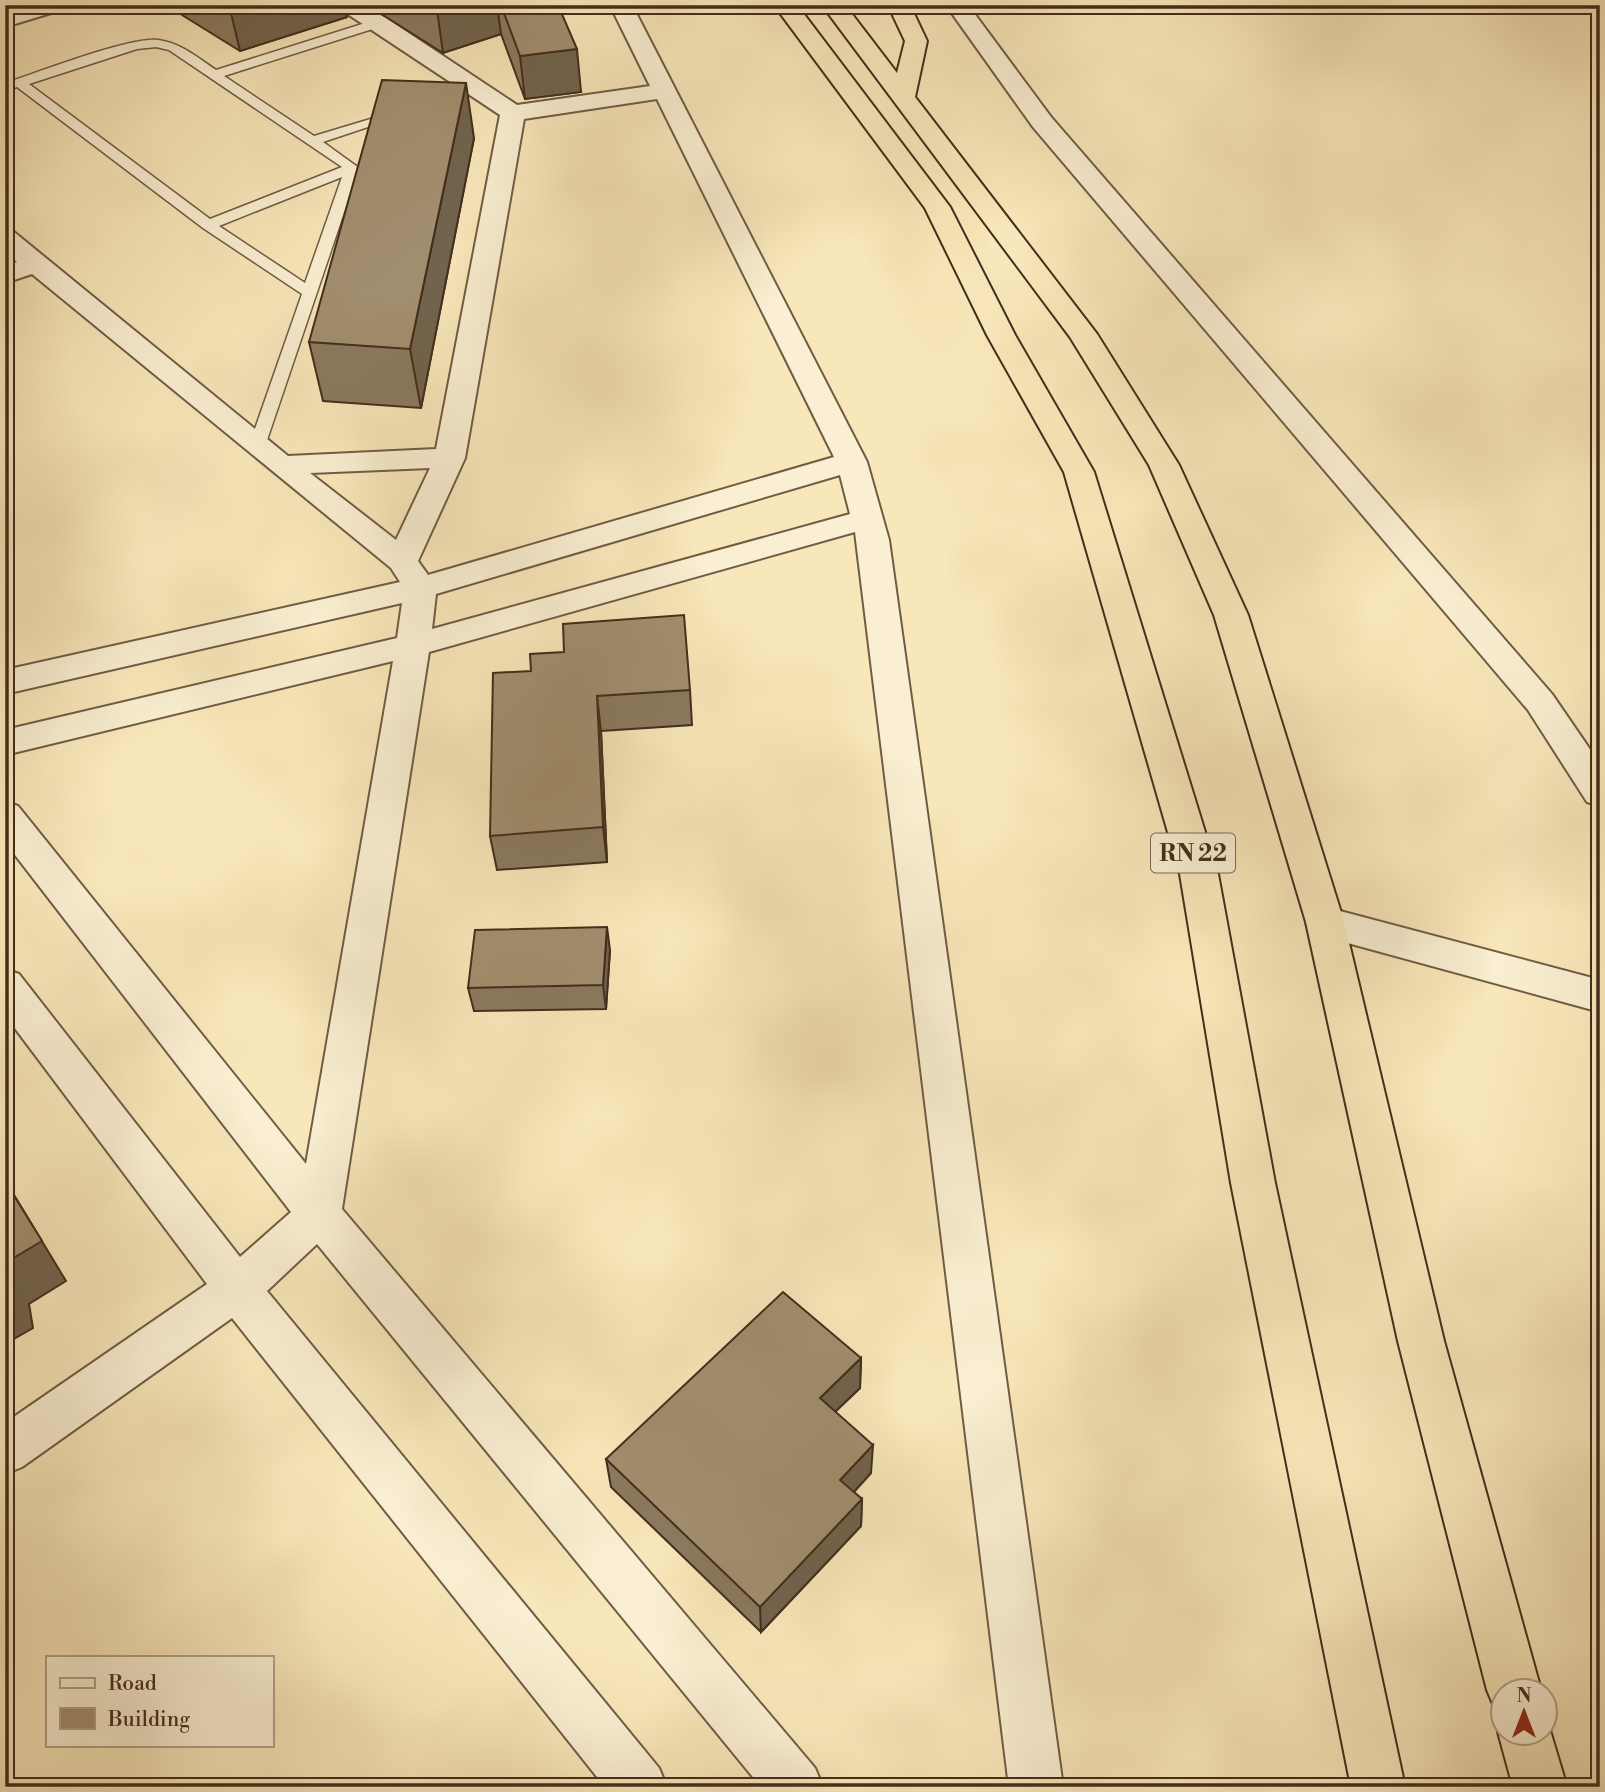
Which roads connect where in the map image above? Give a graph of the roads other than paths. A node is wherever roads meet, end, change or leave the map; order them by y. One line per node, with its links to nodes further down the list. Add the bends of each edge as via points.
1 (53, 5): 8 (street)
2 (345, 5): 9 (street)
3 (621, 5): 12 (street)
4 (785, 5): 47 (highway, RN 22, via 937,207 1001,335 1079,472 1199,874 1253,1183)
5 (833, 5): 13 (highway)
6 (899, 5): 13 (highway, via 916,41)
7 (957, 5): 34 (street, via 1042,122 1539,702)
8 (5, 20)
9 (378, 23): 10 (lane); 15 (street, via 473,93)
10 (214, 75): 11 (lane, via 173,47 156,43); 16 (lane)
11 (12, 85): 20 (lane)
12 (664, 91): 15 (street); 27 (street)
13 (903, 97): 36 (highway, via 1083,334 1164,465 1231,615)
14 (415, 110): 16 (lane)
15 (513, 113): 26 (street)
16 (312, 141): 17 (lane)
17 (352, 168): 18 (lane); 19 (lane)
18 (327, 178): 19 (lane); 20 (lane)
19 (343, 196): 24 (lane)
20 (208, 225): 24 (lane)
21 (5, 238): 22 (street)
22 (36, 264): 23 (street); 25 (street)
23 (5, 275)
24 (309, 292): 25 (lane)
25 (257, 446): 28 (street)
26 (450, 457): 28 (street); 30 (street)
27 (852, 462): 29 (street); 30 (street)
28 (281, 465): 30 (street)
29 (867, 519): 31 (street); 46 (street)
30 (411, 574): 31 (street); 32 (street)
31 (413, 645): 33 (street); 39 (street)
32 (5, 682)
33 (5, 743)
34 (1600, 793)
35 (5, 815): 39 (street)
36 (1325, 922): 38 (street); 42 (highway, via 1421,1341)
37 (5, 985): 40 (street)
38 (1600, 996)
39 (319, 1214): 40 (street); 45 (street)
40 (237, 1289): 41 (street); 44 (street)
41 (5, 1451)
42 (1510, 1676)
43 (1529, 1746): 48 (highway)
44 (640, 1787)
45 (796, 1787)
46 (1036, 1787)
47 (1378, 1787)
48 (1540, 1787)

